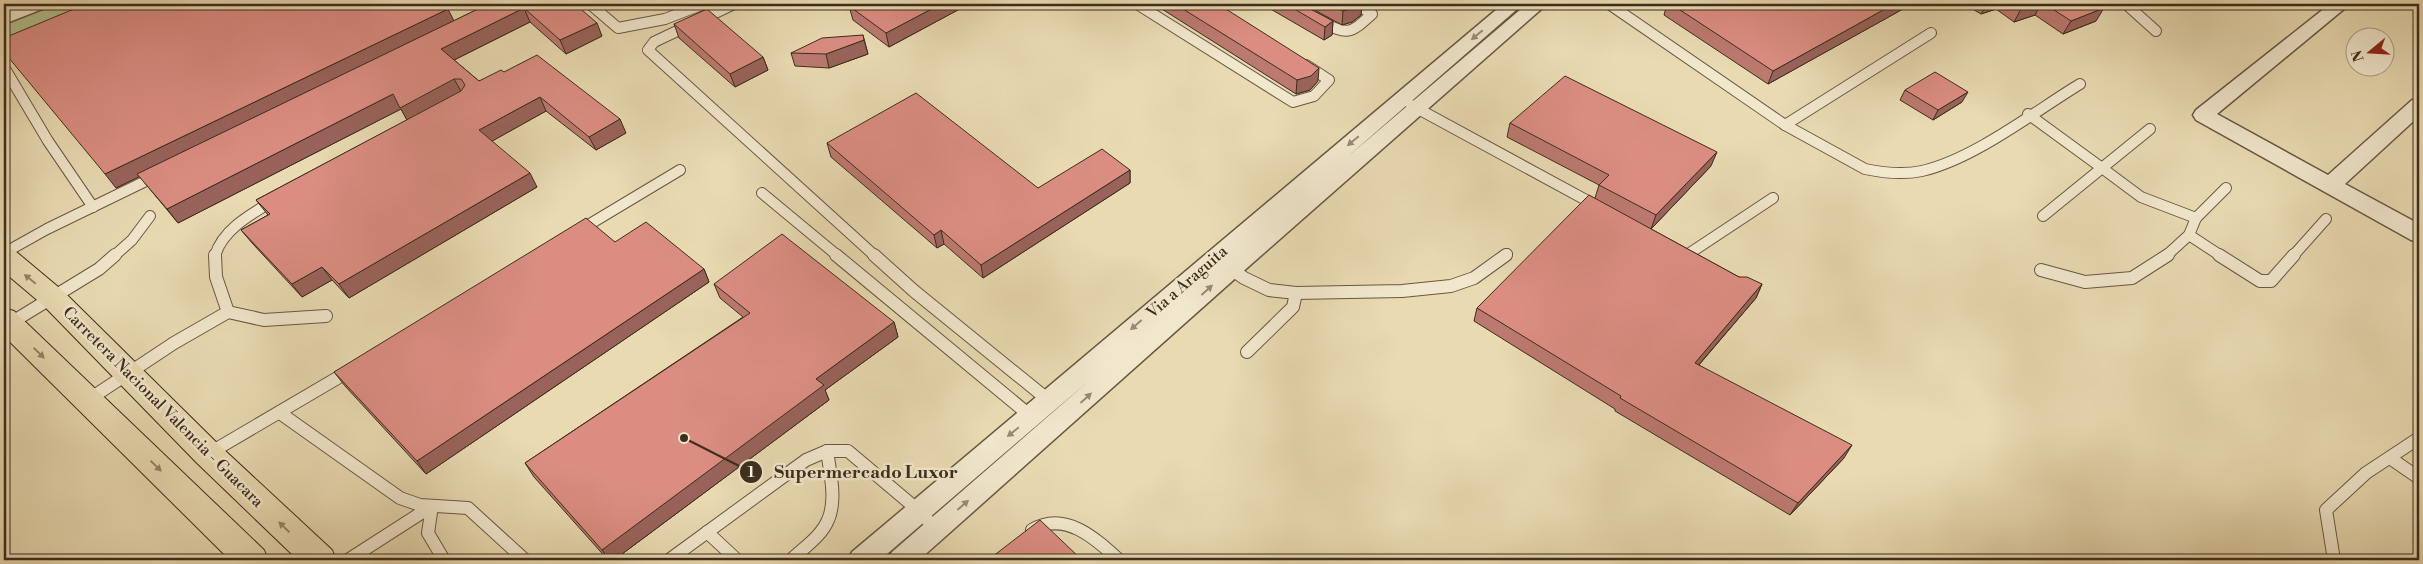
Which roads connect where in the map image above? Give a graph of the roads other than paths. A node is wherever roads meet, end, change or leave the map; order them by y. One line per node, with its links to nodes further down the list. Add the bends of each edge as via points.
1 (39, 4): 13 (street)
2 (590, 4): 3 (lane, via 618,28 665,19)
3 (704, 4)
4 (734, 4): 56 (lane, via 654,42 648,50 914,291)
5 (1137, 4): 16 (lane, via 1292,102 1306,101 1317,95 1328,80)
6 (1355, 4): 12 (lane, via 1372,14 1347,32 1340,32)
7 (1514, 4): 19 (street, Via a Araguita, one-way to 19)
8 (1538, 4): 19 (street, Via a Araguita)
9 (1609, 4): 22 (lane)
10 (2126, 4): 14 (lane)
11 (2341, 4): 27 (street, via 2203,115)
12 (1311, 16)
13 (4, 18)
14 (2156, 32)
15 (1930, 33): 22 (lane)
16 (1302, 62)
17 (4, 67): 32 (lane, via 48,141)
18 (2080, 84): 21 (lane)
19 (1409, 104): 33 (lane); 45 (street, Via a Araguita)
20 (2419, 105): 27 (street)
21 (2028, 114): 22 (lane, via 1954,158 1928,170 1904,172 1865,170); 24 (lane)
22 (1786, 125)
23 (2150, 129): 24 (lane)
24 (2102, 168): 35 (lane); 36 (lane, via 2141,197)
25 (680, 170): 40 (lane)
26 (164, 172): 32 (lane)
27 (2330, 185): 38 (street)
28 (2226, 188): 36 (lane)
29 (762, 193): 59 (lane)
30 (283, 196): 49 (lane, via 227,233 215,254 216,285)
31 (1773, 198): 43 (lane)
32 (93, 207): 41 (lane)
33 (1609, 212)
34 (150, 216): 48 (lane, via 132,240 99,269)
35 (2043, 216)
36 (2196, 218): 39 (lane)
37 (2326, 219): 39 (lane, via 2271,281 2260,281)
38 (2419, 234)
39 (2189, 235): 46 (lane, via 2162,259 2132,278 2085,282)
40 (569, 237)
41 (4, 253)
42 (1507, 254): 47 (lane, via 1474,278 1451,286 1402,291)
43 (1687, 255)
44 (4, 257): 48 (main road, Carretera Nacional Valencia - Guacara, one-way to 44)
45 (1224, 263): 47 (lane, via 1269,290); 56 (street, Via a Araguita, one-way to 56); 58 (street, Via a Araguita, one-way to 45)
46 (2041, 270)
47 (1296, 293): 52 (lane, via 1293,307)
48 (53, 298): 51 (lane); 54 (main road, Carretera Nacional Valencia - Guacara)
49 (228, 312): 50 (lane, via 264,320); 54 (lane)
50 (326, 316)
51 (6, 322): 55 (main road, one-way to 55)
52 (1247, 352)
53 (365, 361): 57 (lane)
54 (128, 372): 55 (lane); 62 (main road, Carretera Nacional Valencia - Guacara)
55 (88, 400): 71 (main road, one-way to 71)
56 (1049, 400): 58 (lane); 59 (street, Via a Araguita)
57 (280, 413): 62 (lane); 65 (lane, via 400,498)
58 (1066, 415): 59 (street, Via a Araguita)
59 (1040, 424): 66 (street, Via a Araguita, one-way to 66); 67 (street, Via a Araguita, one-way to 59)
60 (2419, 438): 63 (lane)
61 (828, 451): 66 (lane, via 848,451); 68 (lane, via 806,460); 78 (lane, via 829,519 820,533)
62 (208, 454): 72 (main road, Carretera Nacional Valencia - Guacara, one-way to 62)
63 (2390, 458): 64 (lane); 70 (lane, via 2366,473 2326,510)
64 (2419, 478)
65 (432, 506): 73 (lane); 74 (lane, via 428,533); 75 (lane, via 468,508)
66 (918, 510): 67 (lane); 79 (street, Via a Araguita)
67 (936, 529): 80 (street, Via a Araguita)
68 (707, 532): 76 (lane); 77 (lane)
69 (1024, 537): 81 (lane, via 1038,526 1055,524 1076,529 1093,536)
70 (2336, 558)
71 (252, 560)
72 (320, 560)
73 (348, 560)
74 (444, 560)
75 (525, 560)
76 (668, 560)
77 (737, 560)
78 (791, 560)
79 (862, 560)
80 (901, 560)
81 (1119, 560)

